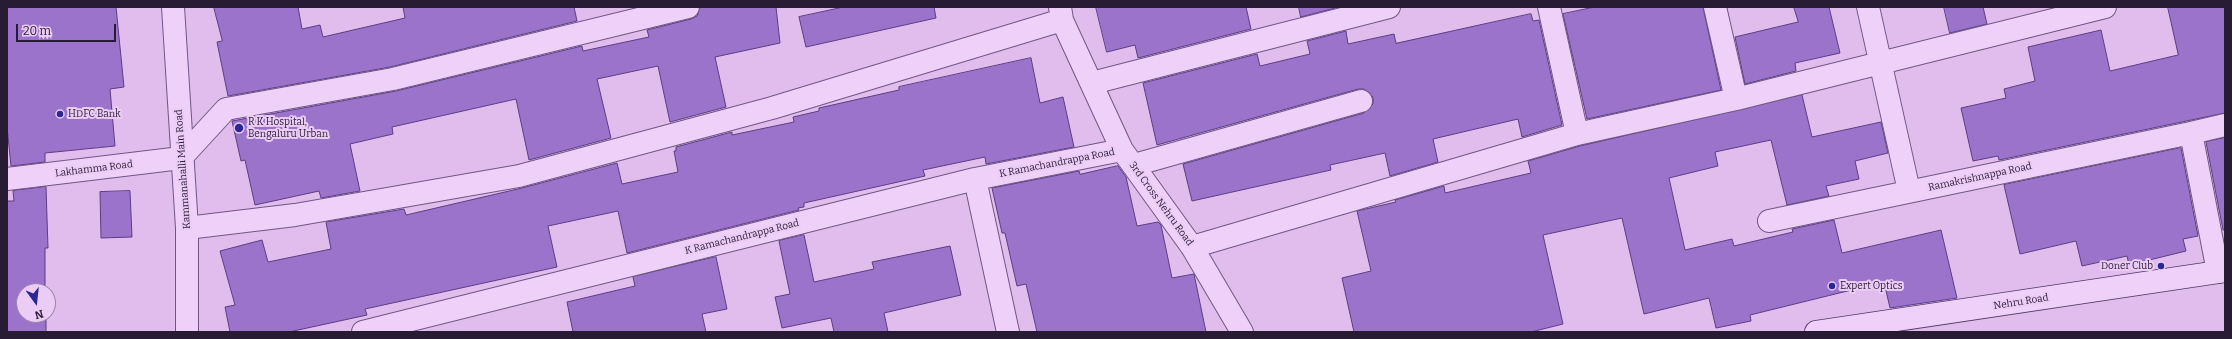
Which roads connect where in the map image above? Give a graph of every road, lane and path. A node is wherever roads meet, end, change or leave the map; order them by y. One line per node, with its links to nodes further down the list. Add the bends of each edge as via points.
1 (173, 7): 16 (street, Kammanahalli Main Road)
2 (688, 7): 16 (street, via 393,79 226,109)
3 (1390, 7): 10 (street)
4 (1549, 7): 15 (street)
5 (1715, 7): 11 (street)
6 (1868, 7): 9 (street)
7 (2105, 7): 9 (street)
8 (1061, 13): 10 (street, 3rd Cross Nehru Road); 22 (street, via 772,108 519,176 295,215)
9 (1879, 62): 11 (street); 20 (street)
10 (1092, 83): 17 (street, 3rd Cross Nehru Road)
11 (1736, 98): 15 (street)
12 (1361, 101): 17 (street, K Ramachandrappa Road)
13 (2225, 125): 14 (street, Ramakrishnappa Road)
14 (2191, 133): 20 (street, Ramakrishnappa Road); 24 (street)
15 (1577, 134): 23 (street)
16 (182, 158): 18 (street, Lakhamma Road); 22 (street, Kammanahalli Main Road)
17 (1128, 158): 19 (street, K Ramachandrappa Road); 23 (street, 3rd Cross Nehru Road)
18 (7, 179)
19 (976, 179): 27 (street, K Ramachandrappa Road); 28 (street)
20 (1909, 191): 21 (street, Ramakrishnappa Road)
21 (1769, 221)
22 (187, 228): 26 (street, Kammanahalli Main Road)
23 (1192, 247): 29 (street, 3rd Cross Nehru Road)
24 (2222, 272): 25 (street, Nehru Road)
25 (1860, 329): 30 (street, Nehru Road)
26 (187, 332)
27 (363, 332)
28 (1008, 332)
29 (1242, 332)
30 (1816, 332)

